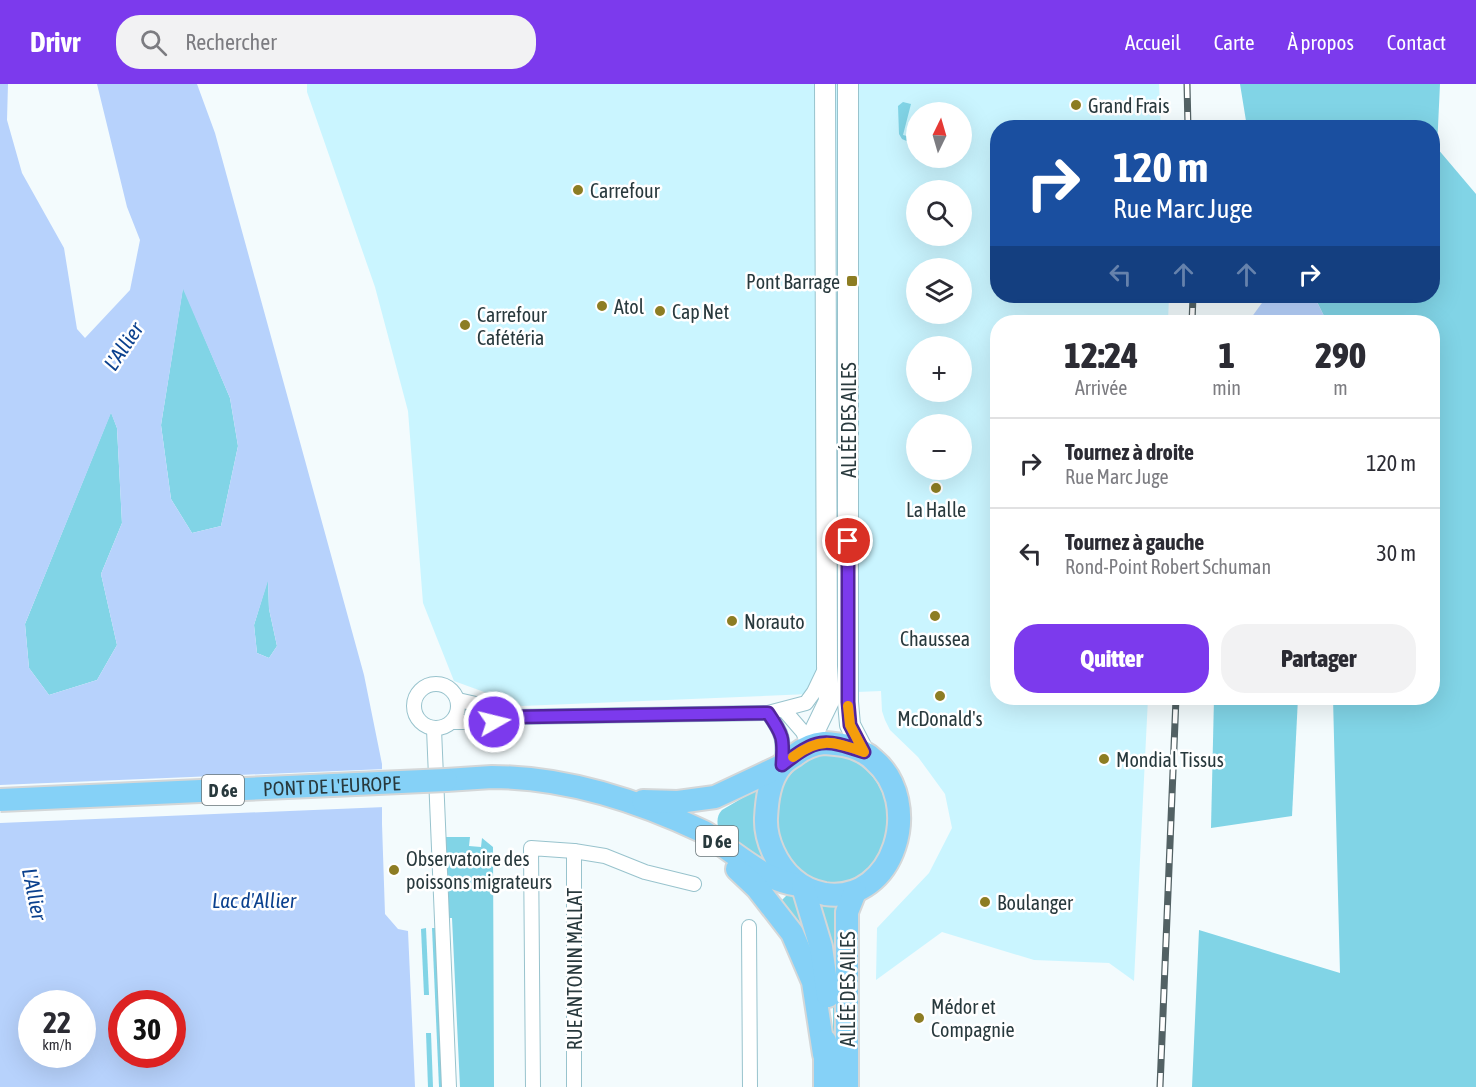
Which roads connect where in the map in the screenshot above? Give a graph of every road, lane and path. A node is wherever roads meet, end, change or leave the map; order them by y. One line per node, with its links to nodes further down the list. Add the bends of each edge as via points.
1 (825, 84): 3 (main road, ALLÉE DES AILES)
2 (848, 84): 11 (main road, ALLÉE DES AILES, via 848,702 850,725)
3 (827, 666): 5 (street, via 806,703); 10 (main road, ALLÉE DES AILES, via 829,701)
4 (458, 700): 7 (street); 8 (street, via 459,711); 9 (street, via 451,689 440,684 420,690 414,710 421,723)
5 (784, 710): 6 (street); 10 (street)
6 (768, 713): 7 (street); 12 (street, via 784,744)
7 (511, 717): 8 (street, via 494,722)
8 (453, 722): 9 (street)
9 (434, 729): 21 (street)
10 (811, 745): 11 (main road, via 824,742); 12 (main road)
11 (864, 752): 18 (main road, via 890,777 900,808 900,826 892,854 882,870)
12 (782, 765): 14 (main road, D 6e, via 715,797 678,802); 17 (main road, via 768,796 766,823 779,863)
13 (0, 800): 14 (main road, PONT DE L'EUROPE / D 6e, bridge, via 493,777 538,780)
14 (629, 801): 17 (main road, D 6e, via 706,833 761,873); 20 (main road, via 709,845 757,888 792,933 813,982)
15 (574, 851): 16 (street, RUE ANTONIN MALLAT, via 605,856 645,872); 22 (street, RUE ANTONIN MALLAT, via 531,848); 23 (street, RUE ANTONIN MALLAT)
16 (694, 884)
17 (802, 886): 18 (main road, via 837,896); 20 (main road, ALLÉE DES AILES, via 821,947 828,998)
18 (855, 892): 26 (main road, ALLÉE DES AILES, via 847,912)
19 (749, 927): 24 (street)
20 (825, 1054): 25 (main road, ALLÉE DES AILES)
21 (449, 1087)
22 (533, 1087)
23 (574, 1087)
24 (750, 1087)
25 (825, 1087)
26 (848, 1087)

